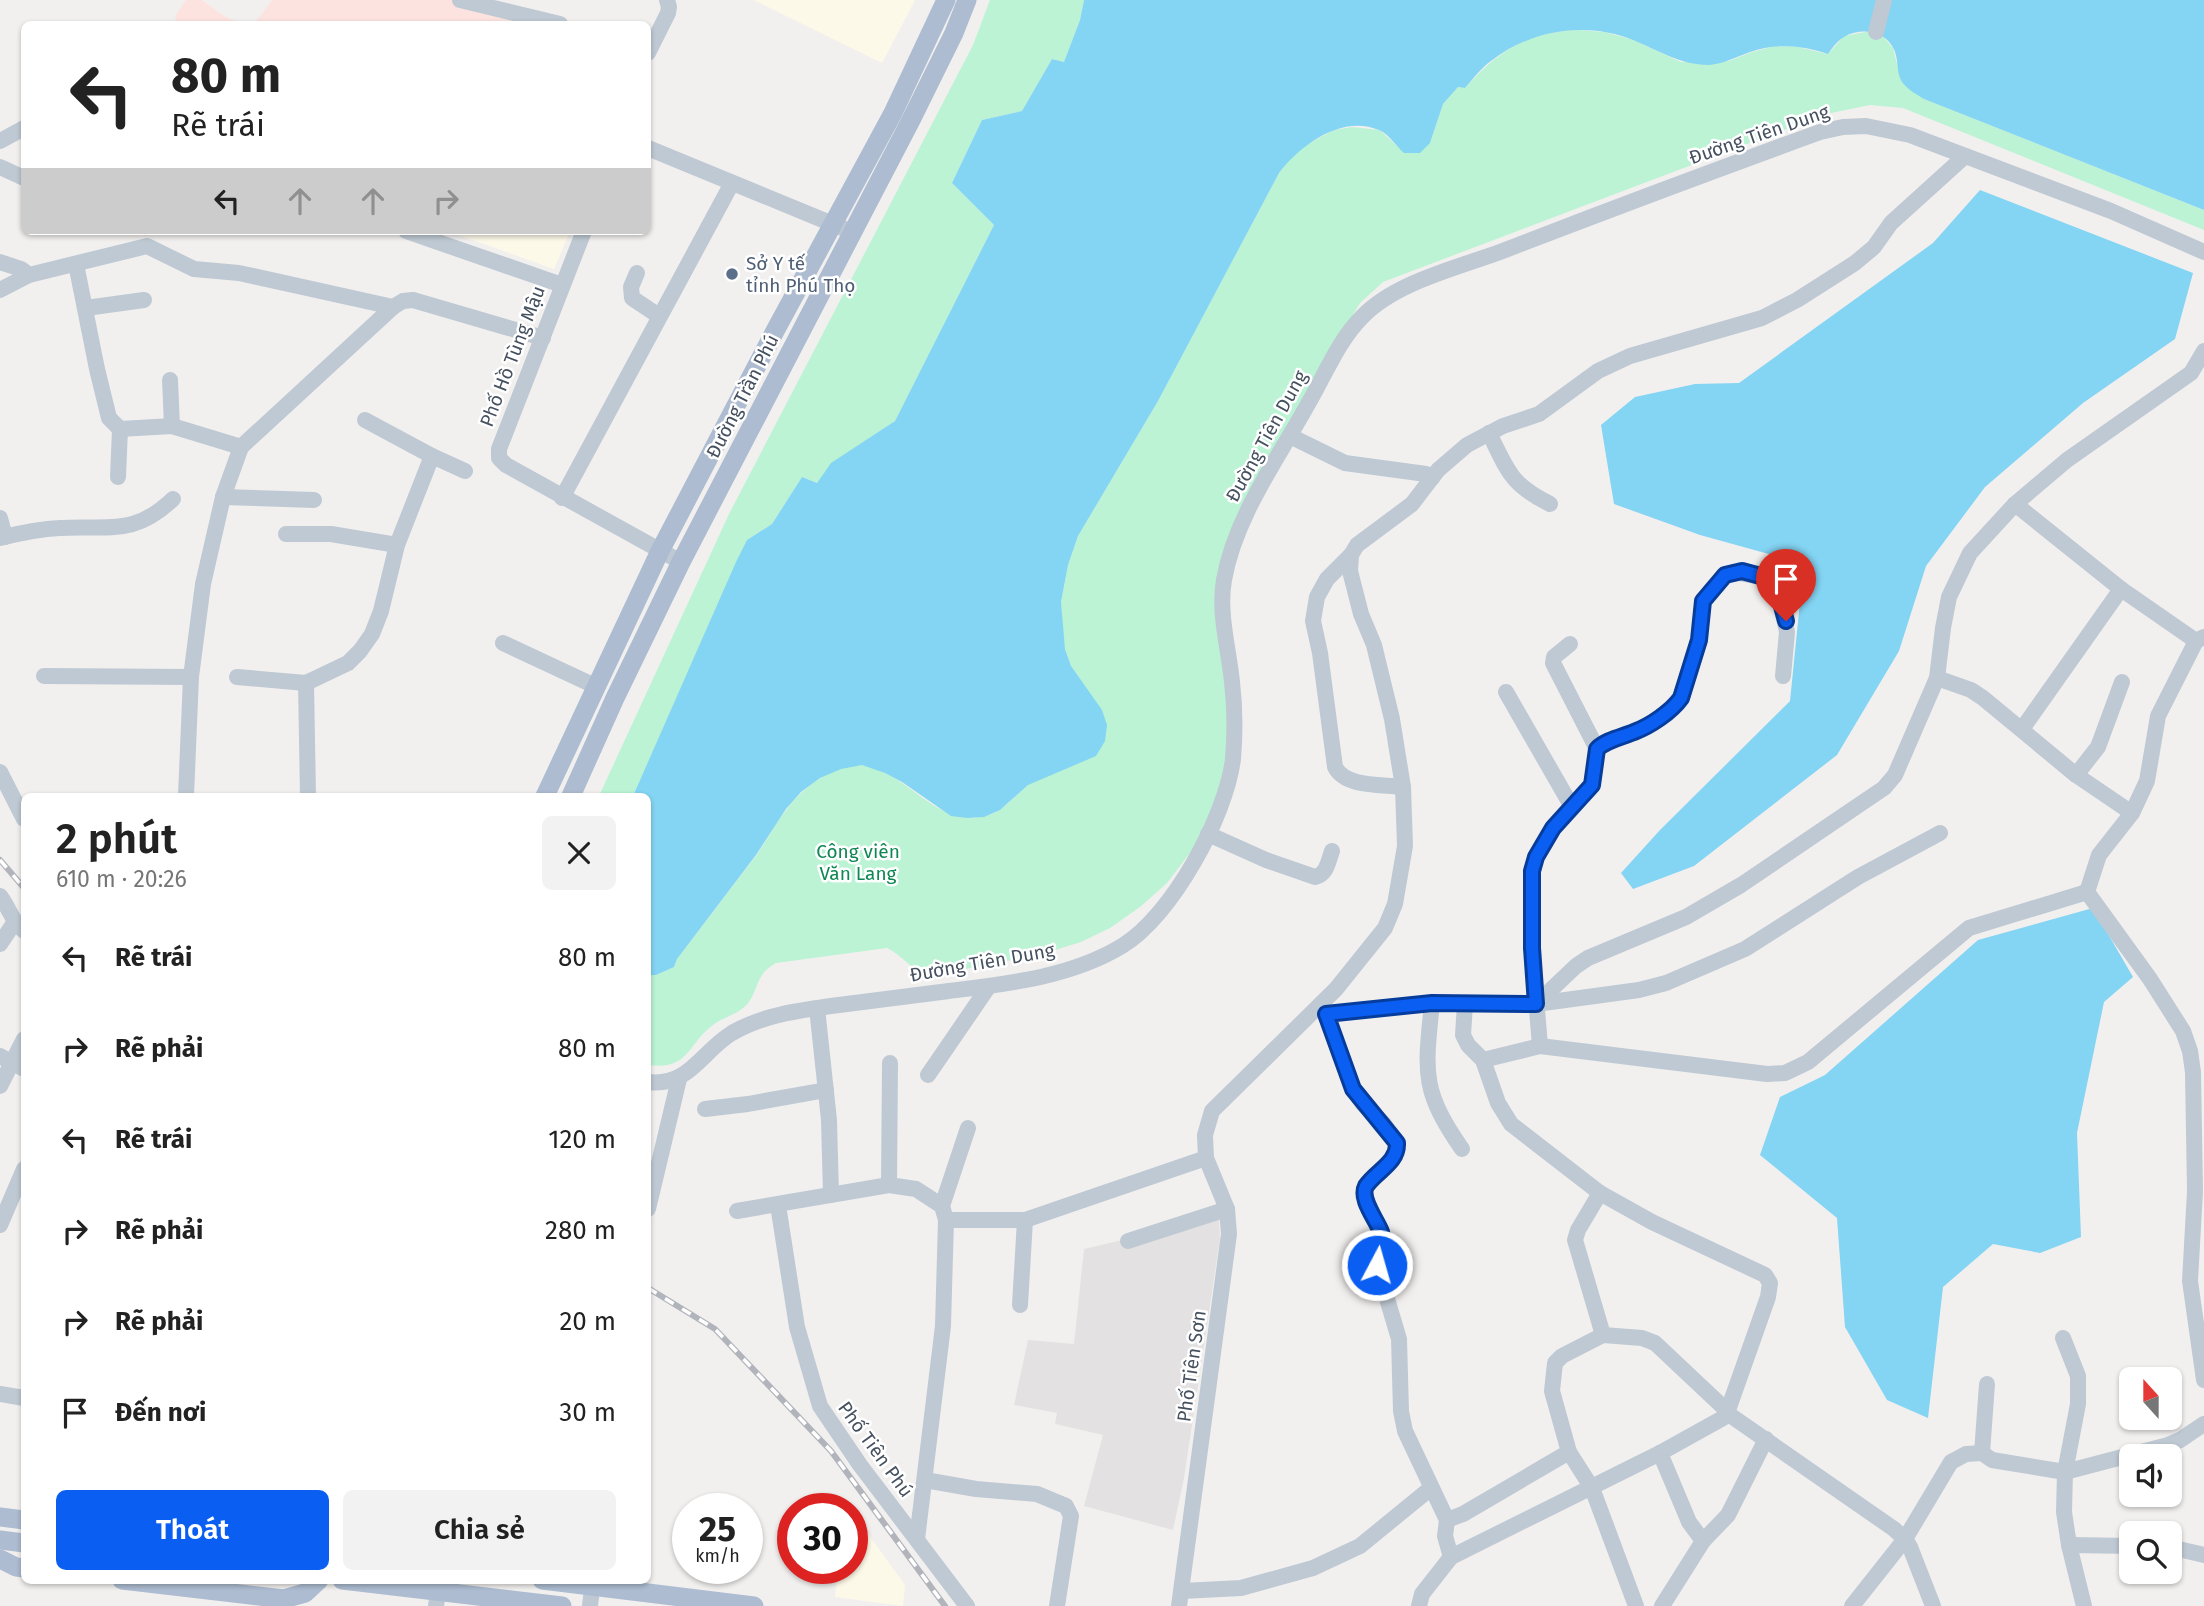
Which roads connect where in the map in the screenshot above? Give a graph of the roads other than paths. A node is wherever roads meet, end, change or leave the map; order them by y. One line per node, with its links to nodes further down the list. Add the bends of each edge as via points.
1 (460, 0): 5 (street)
2 (667, 0): 7 (street, via 668,13)
3 (1884, 0): 6 (street)
4 (958, 1): 15 (main road, Đường Trần Phú); 16 (main road, Đường Trần Phú, via 954,33)
5 (548, 21)
6 (1875, 32)
7 (651, 47)
8 (21, 130): 9 (street)
9 (0, 141)
10 (651, 149): 14 (street)
11 (1965, 156): 20 (street, Đường Tiên Dung); 38 (street, via 1891,223 1874,247 1797,300 1762,318 1630,356 1598,371 1539,414); 39 (street, Đường Tiên Dung, via 1888,129 1832,129 1398,291 1353,327)
12 (0, 167): 13 (street)
13 (21, 177)
14 (732, 183): 15 (street); 30 (street)
15 (833, 225): 16 (street); 55 (main road, Đường Trần Phú)
16 (852, 232): 57 (main road, Đường Trần Phú)
17 (418, 235): 25 (street)
18 (582, 235): 25 (street, Phố Hồ Tùng Mậu)
19 (145, 238): 22 (street); 28 (street, via 194,269 239,273)
20 (2204, 252)
21 (0, 262): 24 (street)
22 (76, 264): 24 (street); 29 (street)
23 (637, 273): 30 (street, via 632,298)
24 (29, 275): 26 (street)
25 (562, 285): 31 (street, Phố Hồ Tùng Mậu)
26 (0, 290)
27 (144, 300): 29 (street)
28 (393, 307): 31 (street, via 413,300); 40 (street)
29 (86, 308): 37 (street, via 109,418)
30 (659, 316): 46 (street)
31 (542, 338): 46 (street, Phố Hồ Tùng Mậu, via 499,458)
32 (2204, 351): 33 (street)
33 (2198, 376): 50 (street, via 2087,445)
34 (170, 380): 36 (street)
35 (365, 420): 41 (street)
36 (172, 426): 37 (street); 40 (street)
37 (120, 429): 43 (street)
38 (1489, 433): 44 (street, via 1457,453); 49 (street, via 1516,483)
39 (1290, 436): 44 (street, via 1345,463); 84 (street, Đường Tiên Dung, via 1245,516 1231,549 1223,587 1233,684 1233,761)
40 (241, 447): 45 (street)
41 (432, 456): 42 (street); 54 (street)
42 (466, 471)
43 (118, 477)
44 (1432, 478): 56 (street, via 1412,504)
45 (223, 496): 48 (street); 64 (street)
46 (562, 498): 55 (street, Phố Hồ Tùng Mậu)
47 (173, 499): 53 (street, via 157,514 130,525 61,527)
48 (314, 500)
49 (1550, 504)
50 (2015, 504): 58 (street); 66 (street, via 1961,568 1947,608)
51 (0, 518): 53 (street)
52 (286, 534): 54 (street, via 331,534)
53 (2, 537)
54 (397, 545): 68 (street, via 385,601 372,634 348,663)
55 (660, 551): 57 (street, Phố Hồ Tùng Mậu); 69 (main road, Đường Trần Phú)
56 (1350, 555): 75 (street, via 1352,581 1374,645); 75 (street, via 1327,579 1317,597 1313,621 1335,767 1339,776 1349,780)
57 (681, 562): 79 (main road, Đường Trần Phú)
58 (2121, 589): 59 (street); 71 (street)
59 (2200, 639): 82 (street, via 2158,716 2147,780)
60 (503, 643): 69 (street)
61 (1570, 644): 72 (street, via 1553,663)
62 (44, 676): 64 (street)
63 (1783, 676): 72 (street, via 1787,632 1777,588 1768,578 1742,571 1725,575 1703,601 1699,640 1676,705)
64 (191, 677): 76 (street)
65 (237, 677): 68 (street)
66 (1937, 678): 71 (street, via 1970,690); 93 (street, via 1895,775 1884,788 1686,917 1588,958)
67 (2122, 682): 74 (street, via 2101,740)
68 (306, 684): 77 (street)
69 (595, 686): 78 (main road, Đường Trần Phú)
70 (1507, 692): 80 (street)
71 (2022, 729): 74 (street)
72 (1597, 749): 80 (street, via 1594,781)
73 (0, 772): 81 (street)
74 (2076, 775): 82 (street)
75 (1404, 787): 95 (street, via 1405,846 1393,914)
76 (186, 793)
77 (308, 793)
78 (546, 793)
79 (572, 793)
80 (1572, 807): 93 (street, via 1553,828 1532,871)
81 (21, 813)
82 (2132, 813): 86 (street, via 2099,855)
83 (1940, 833): 93 (street, via 1858,877 1745,949 1684,977 1639,990)
84 (1208, 834): 85 (street, via 1315,877 1326,869); 90 (street, Đường Tiên Dung, via 1182,884 1122,946 1061,971)
85 (1332, 851)
86 (2087, 892): 97 (street, via 1969,928 1808,1062 1785,1073); 125 (street, via 2150,979 2183,1031 2190,1051 2194,1183 2190,1281)
87 (0, 896): 88 (street)
88 (19, 927): 89 (street)
89 (0, 944)
90 (989, 986): 94 (street, Đường Tiên Dung); 101 (street)
91 (1432, 1003): 92 (street); 95 (street); 108 (street, via 1428,1083 1445,1125)
92 (1465, 1004): 93 (street); 98 (street, via 1463,1035)
93 (1536, 1004): 97 (street)
94 (817, 1008): 102 (street, Đường Tiên Dung, via 774,1015 732,1033); 105 (street)
95 (1324, 1009): 109 (street, Phố Tiên Sơn, via 1212,1111 1205,1135); 137 (street, via 1353,1089 1397,1143 1395,1156 1364,1195 1381,1231 1377,1265 1399,1339 1405,1431)
96 (21, 1045): 99 (street)
97 (1540, 1046): 98 (street)
98 (1483, 1060): 112 (street, via 1497,1103 1511,1124)
99 (12, 1062): 104 (street)
100 (890, 1063): 111 (street)
101 (928, 1074)
102 (679, 1079): 103 (street); 114 (street)
103 (651, 1082)
104 (0, 1086)
105 (826, 1090): 106 (street); 113 (street)
106 (705, 1109)
107 (968, 1128): 118 (street, Phố Tiên Phú)
108 (1462, 1149)
109 (1206, 1158): 116 (street, Phố Tiên Sơn); 119 (street)
110 (21, 1177): 120 (street)
111 (889, 1185): 113 (street); 118 (street, via 916,1189)
112 (1600, 1193): 123 (street, via 1575,1240); 129 (street, via 1765,1275 1770,1283)
113 (831, 1195): 115 (street)
114 (651, 1196)
115 (778, 1205): 117 (street); 142 (street, Phố Tiên Phú, via 797,1327 820,1406)
116 (1227, 1209): 121 (street); 160 (street, Phố Tiên Sơn, via 1229,1234)
117 (737, 1211)
118 (944, 1213): 119 (street); 136 (street, Phố Tiên Phú, via 943,1326)
119 (1025, 1220): 122 (street)
120 (0, 1225)
121 (1129, 1241)
122 (1020, 1304)
123 (1603, 1335): 129 (street, via 1655,1343); 132 (street, via 1555,1363 1552,1391)
124 (2063, 1338): 135 (street, via 2078,1376 2078,1404)
125 (2204, 1380)
126 (1987, 1384): 134 (street)
127 (0, 1394): 128 (street)
128 (21, 1398)
129 (1727, 1413): 131 (street); 133 (street)
130 (2204, 1424): 135 (street, via 2168,1445)
131 (1766, 1439): 143 (street); 145 (street, via 1728,1515)
132 (1569, 1452): 138 (street); 141 (street)
133 (1660, 1453): 138 (street); 145 (street, via 1689,1522)
134 (1982, 1453): 135 (street, via 1992,1461); 143 (street, via 1966,1454 1951,1462)
135 (2064, 1472): 147 (street)
136 (926, 1480): 142 (street, Phố Tiên Phú); 164 (street, via 1037,1494 1066,1506 1071,1516)
137 (1431, 1488): 141 (street); 160 (street, via 1360,1546 1325,1563 1241,1588)
138 (1592, 1488): 151 (street); 166 (street)
139 (0, 1517): 140 (main road)
140 (21, 1520)
141 (1447, 1520): 151 (street, via 1445,1536)
142 (916, 1539): 163 (street)
143 (1905, 1539): 168 (street); 169 (street)
144 (0, 1540): 146 (main road)
145 (1703, 1541): 167 (street)
146 (21, 1543)
147 (2069, 1545): 148 (street); 170 (street)
148 (2119, 1546)
149 (2182, 1550): 150 (street)
150 (2204, 1555)
151 (1451, 1557): 165 (street, via 1422,1594)
152 (0, 1559): 153 (main road)
153 (21, 1568)
154 (156, 1584): 155 (main road, via 284,1599 305,1593)
155 (315, 1584)
156 (362, 1584): 159 (main road)
157 (560, 1584): 158 (main road)
158 (592, 1591): 162 (main road)
159 (437, 1599): 161 (main road)
160 (1181, 1599)
161 (562, 1606)
162 (754, 1606)
163 (967, 1606)
164 (1057, 1606)
165 (1419, 1606)
166 (1636, 1606)
167 (1662, 1606)
168 (1852, 1606)
169 (1933, 1606)
170 (2084, 1606)

